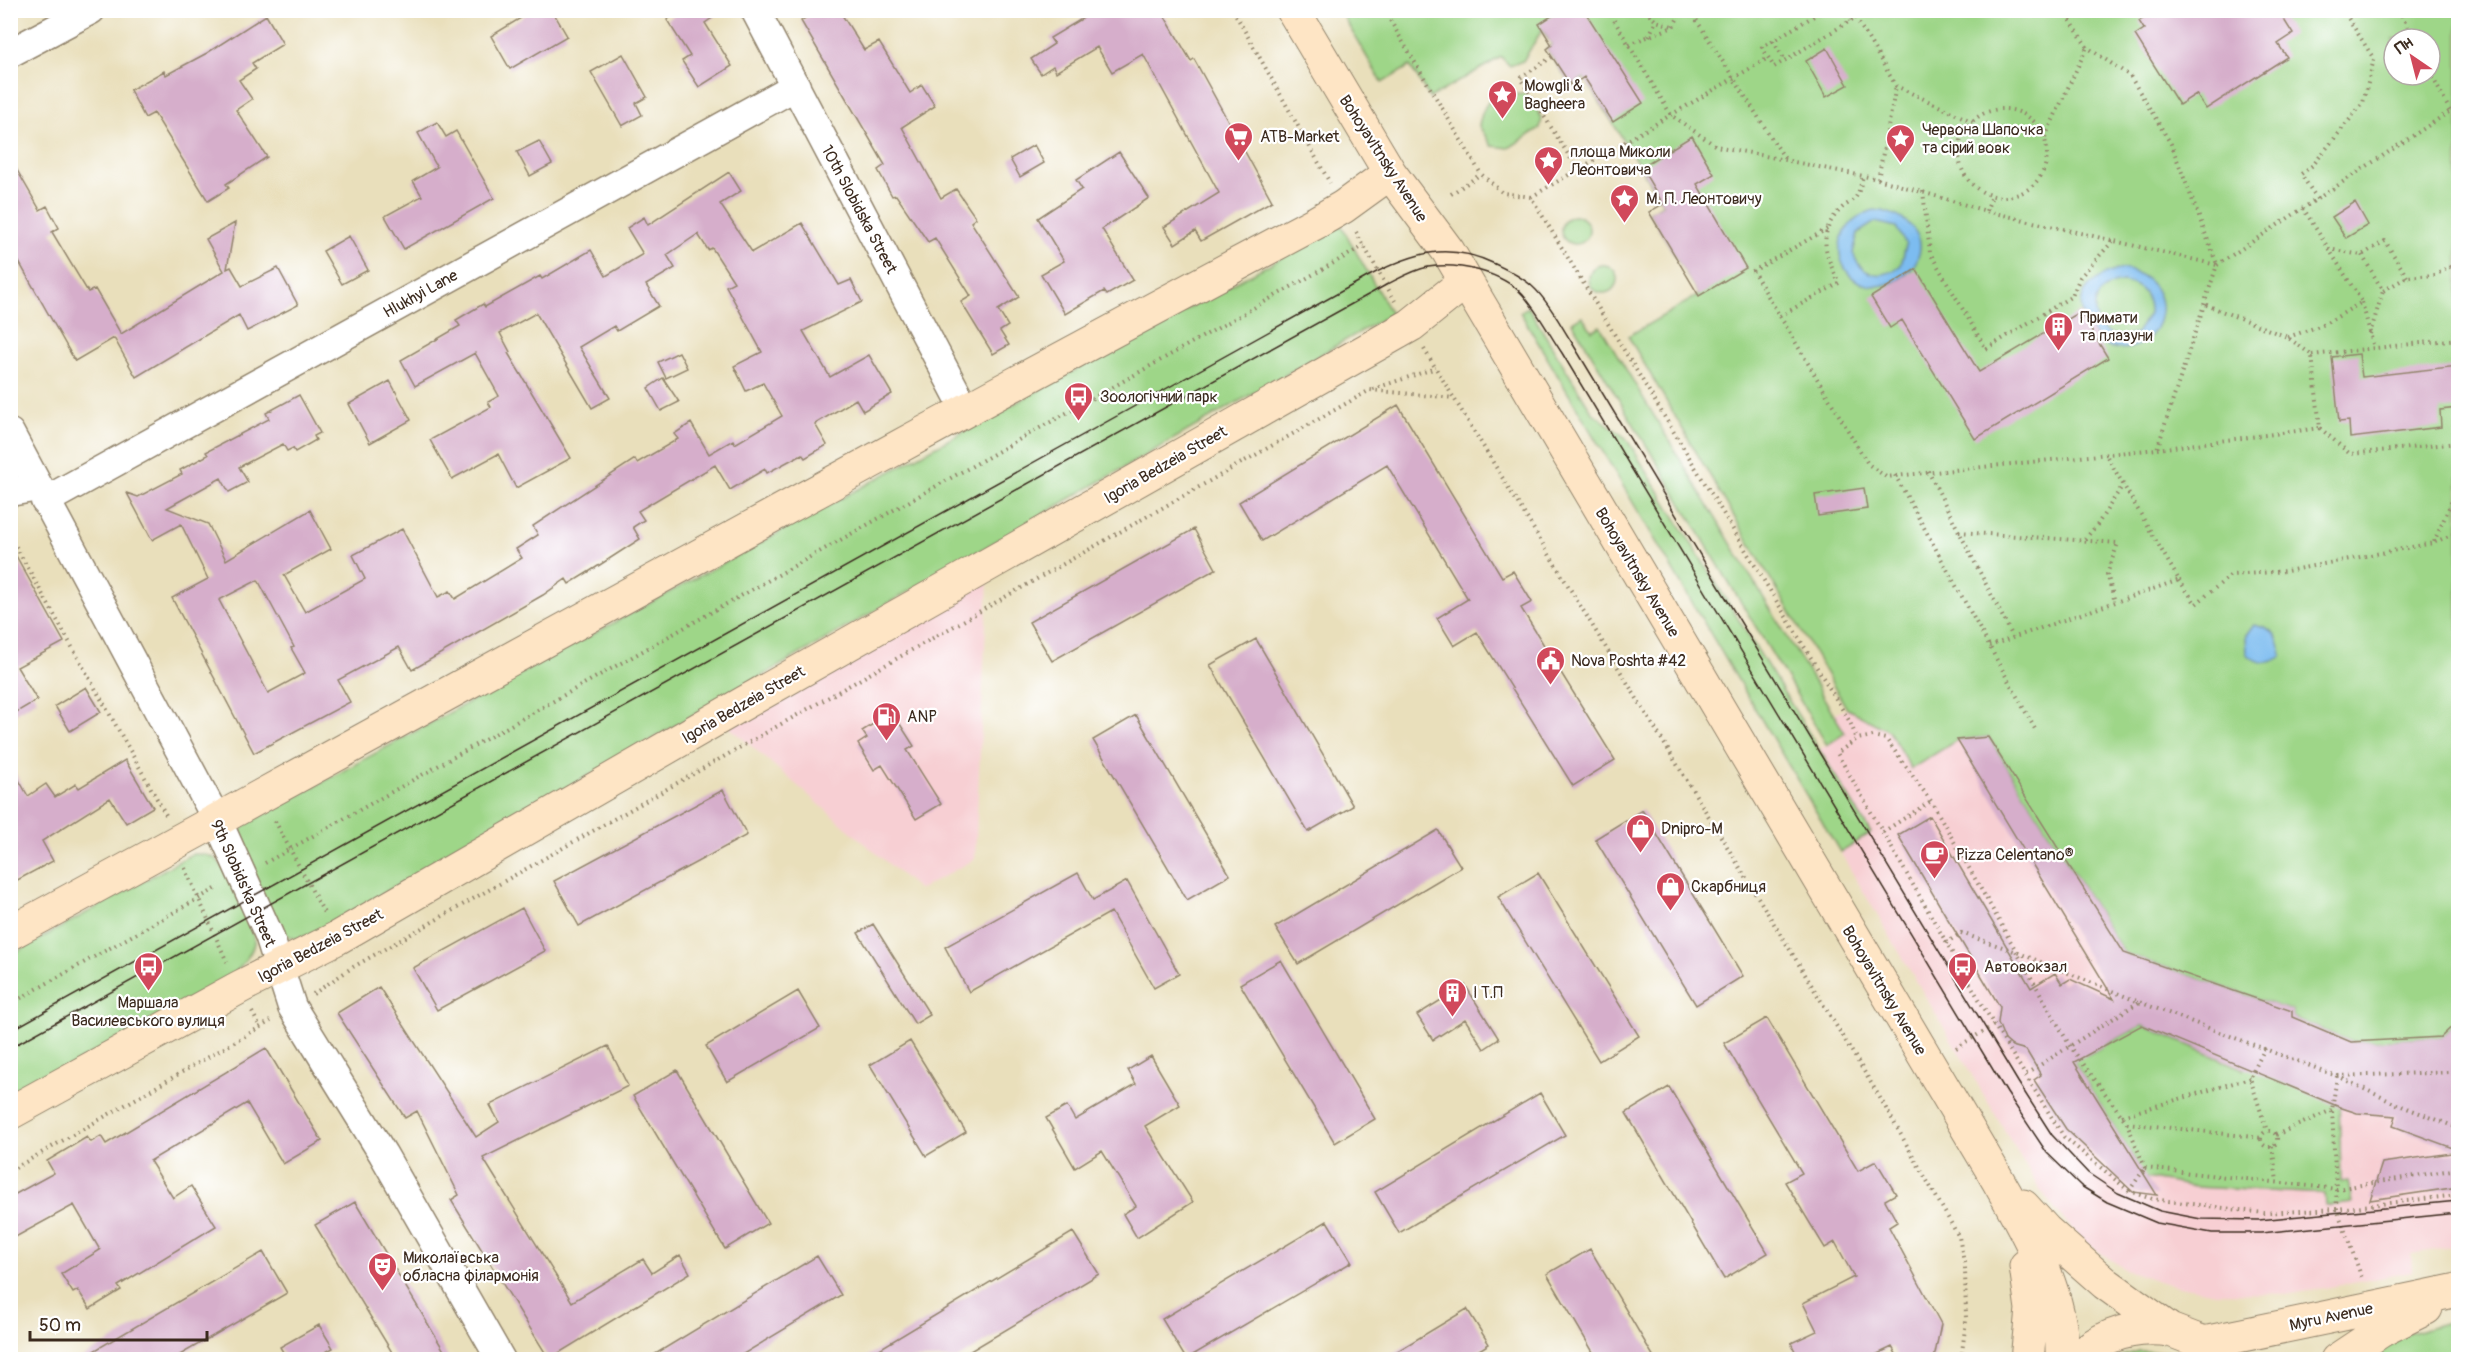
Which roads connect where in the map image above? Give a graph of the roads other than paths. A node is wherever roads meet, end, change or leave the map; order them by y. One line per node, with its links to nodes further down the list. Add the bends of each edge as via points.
1 (91, 10): 4 (street)
2 (755, 10): 5 (street, 10th Slobidska Street)
3 (1293, 10): 6 (street, Bohoyavltnsky Avenue)
4 (10, 53)
5 (796, 86): 8 (street, 10th Slobidska Street); 11 (street, Hlukhyi Lane)
6 (1390, 173): 7 (street, Bohoyavltnsky Avenue); 8 (street, via 1317,222)
7 (1466, 281): 14 (street, Igoria Bedzeia Street, via 1411,325 338,938); 16 (street, Bohoyavltnsky Avenue)
8 (965, 409): 12 (street)
9 (10, 433): 11 (street, 9th Slobids'ka Street)
10 (10, 492): 11 (street, Hlukhyi Lane)
11 (42, 494): 12 (street, 9th Slobids'ka Street)
12 (218, 822): 13 (street); 14 (street, 9th Slobids'ka Street, via 269,935)
13 (10, 933)
14 (279, 967): 15 (street, Igoria Bedzeia Street); 21 (street, 9th Slobids'ka Street, via 292,1007 383,1154)
15 (10, 1113)
16 (1992, 1170): 17 (street, Bohoyavltnsky Avenue); 19 (street, Bohoyavltnsky Avenue, via 2074,1257)
17 (2009, 1200): 22 (street, via 2020,1235 2032,1309); 23 (street, Bohoyavltnsky Avenue, via 2052,1295)
18 (2458, 1292): 20 (street, Myru Avenue); 25 (street, Myru Avenue, via 2382,1330)
19 (2170, 1330): 20 (street, Bohoyavltnsky Avenue); 24 (street, via 2152,1327 2116,1333)
20 (2214, 1351)
21 (501, 1359)
22 (2027, 1359)
23 (2062, 1359)
24 (2075, 1359)
25 (2337, 1359)

